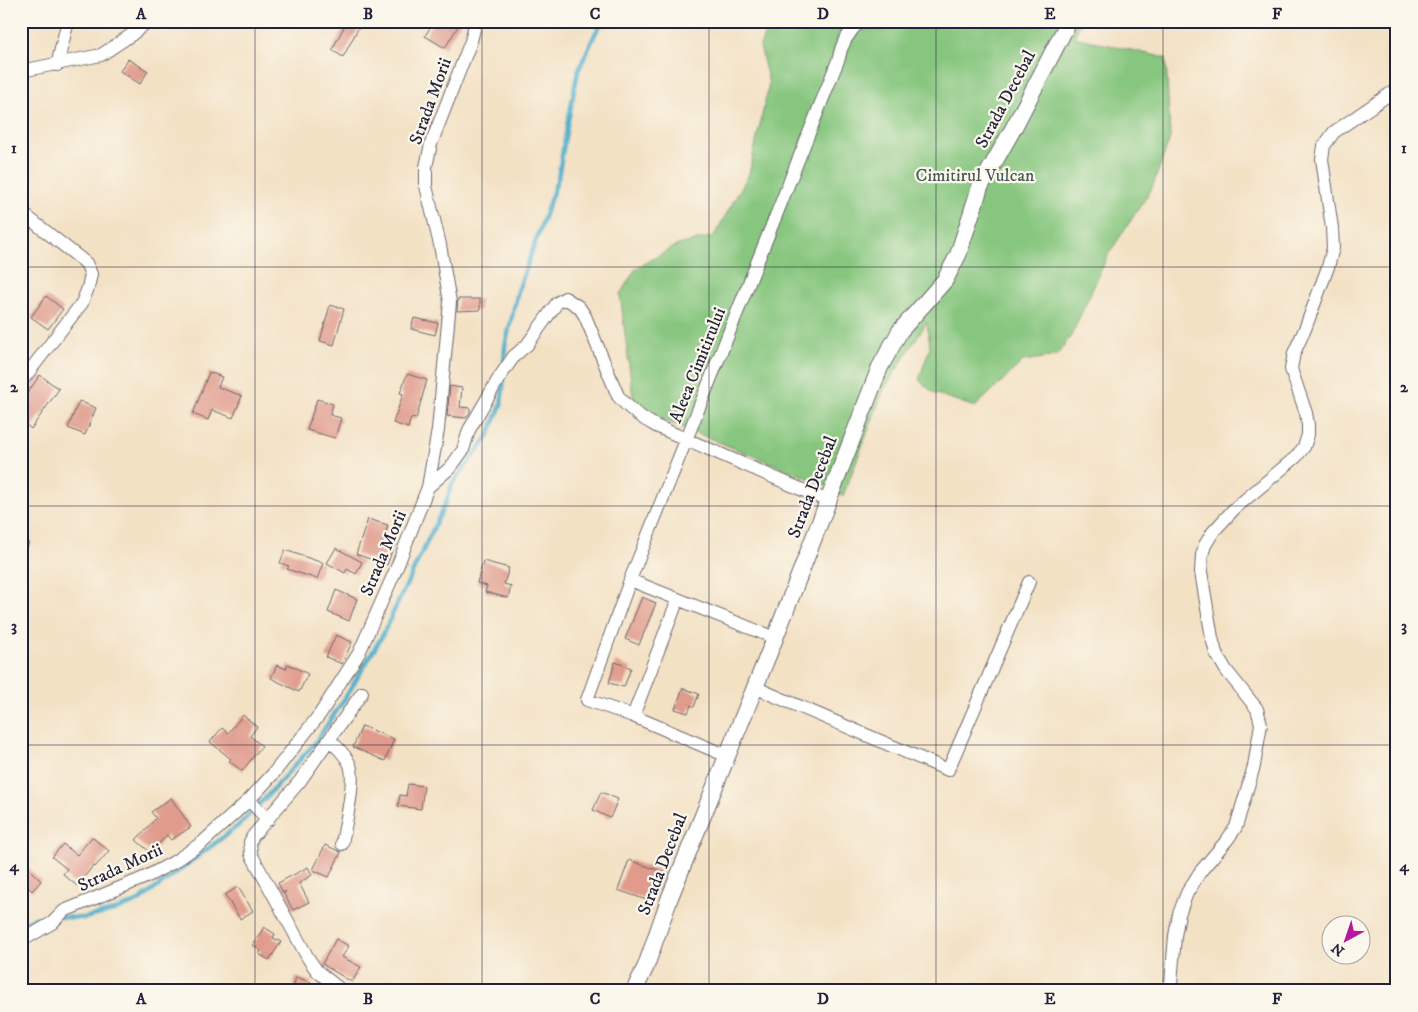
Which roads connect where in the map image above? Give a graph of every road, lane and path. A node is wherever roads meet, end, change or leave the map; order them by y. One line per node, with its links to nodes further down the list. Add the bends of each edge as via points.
1 (68, 21): 6 (street)
2 (148, 21): 6 (street, via 101,55)
3 (476, 21): 12 (street, Strada Morii, via 431,144 426,167 426,186 450,302 438,430)
4 (860, 21): 11 (street, Aleea Cimitirului, via 840,48 839,58)
5 (1069, 21): 13 (street, Strada Decebal, via 980,187 958,255 945,280 900,331 880,367)
6 (56, 65): 7 (street)
7 (21, 72)
8 (1397, 89): 29 (street, via 1334,132 1324,146 1322,158 1332,248 1328,267 1294,353 1292,368 1308,425 1304,447 1229,515 1213,532 1202,555 1201,572 1216,653 1257,709 1261,724 1254,766 1236,827 1200,872 1179,914 1172,971)
9 (21, 212): 10 (street, via 86,263 90,274 82,303)
10 (21, 382)
11 (686, 439): 12 (street, via 650,423 626,406 618,396 586,316 565,298 557,303 527,345 514,356 469,430 463,450 451,467); 13 (street); 14 (street, Aleea Cimitirului)
12 (428, 487): 23 (street, Strada Morii, via 398,566 358,653 320,714)
13 (828, 501): 17 (street, Strada Decebal)
14 (630, 580): 16 (street); 20 (street, Aleea Cimitirului, via 587,700)
15 (1029, 582): 18 (street, via 948,770)
16 (678, 599): 17 (street); 20 (street)
17 (774, 638): 18 (street, Strada Decebal)
18 (754, 687): 22 (street, Strada Decebal)
19 (362, 693): 21 (street)
20 (634, 716): 22 (street)
21 (330, 740): 24 (street, via 300,781); 25 (street, via 345,756 351,772)
22 (726, 756): 28 (street, Strada Decebal)
23 (250, 802): 24 (street); 26 (street, Strada Morii, via 174,862 64,912)
24 (264, 816): 27 (street, via 250,842 252,854 316,971)
25 (342, 844)
26 (21, 941)
27 (342, 991)
28 (634, 991)
29 (1173, 991)

